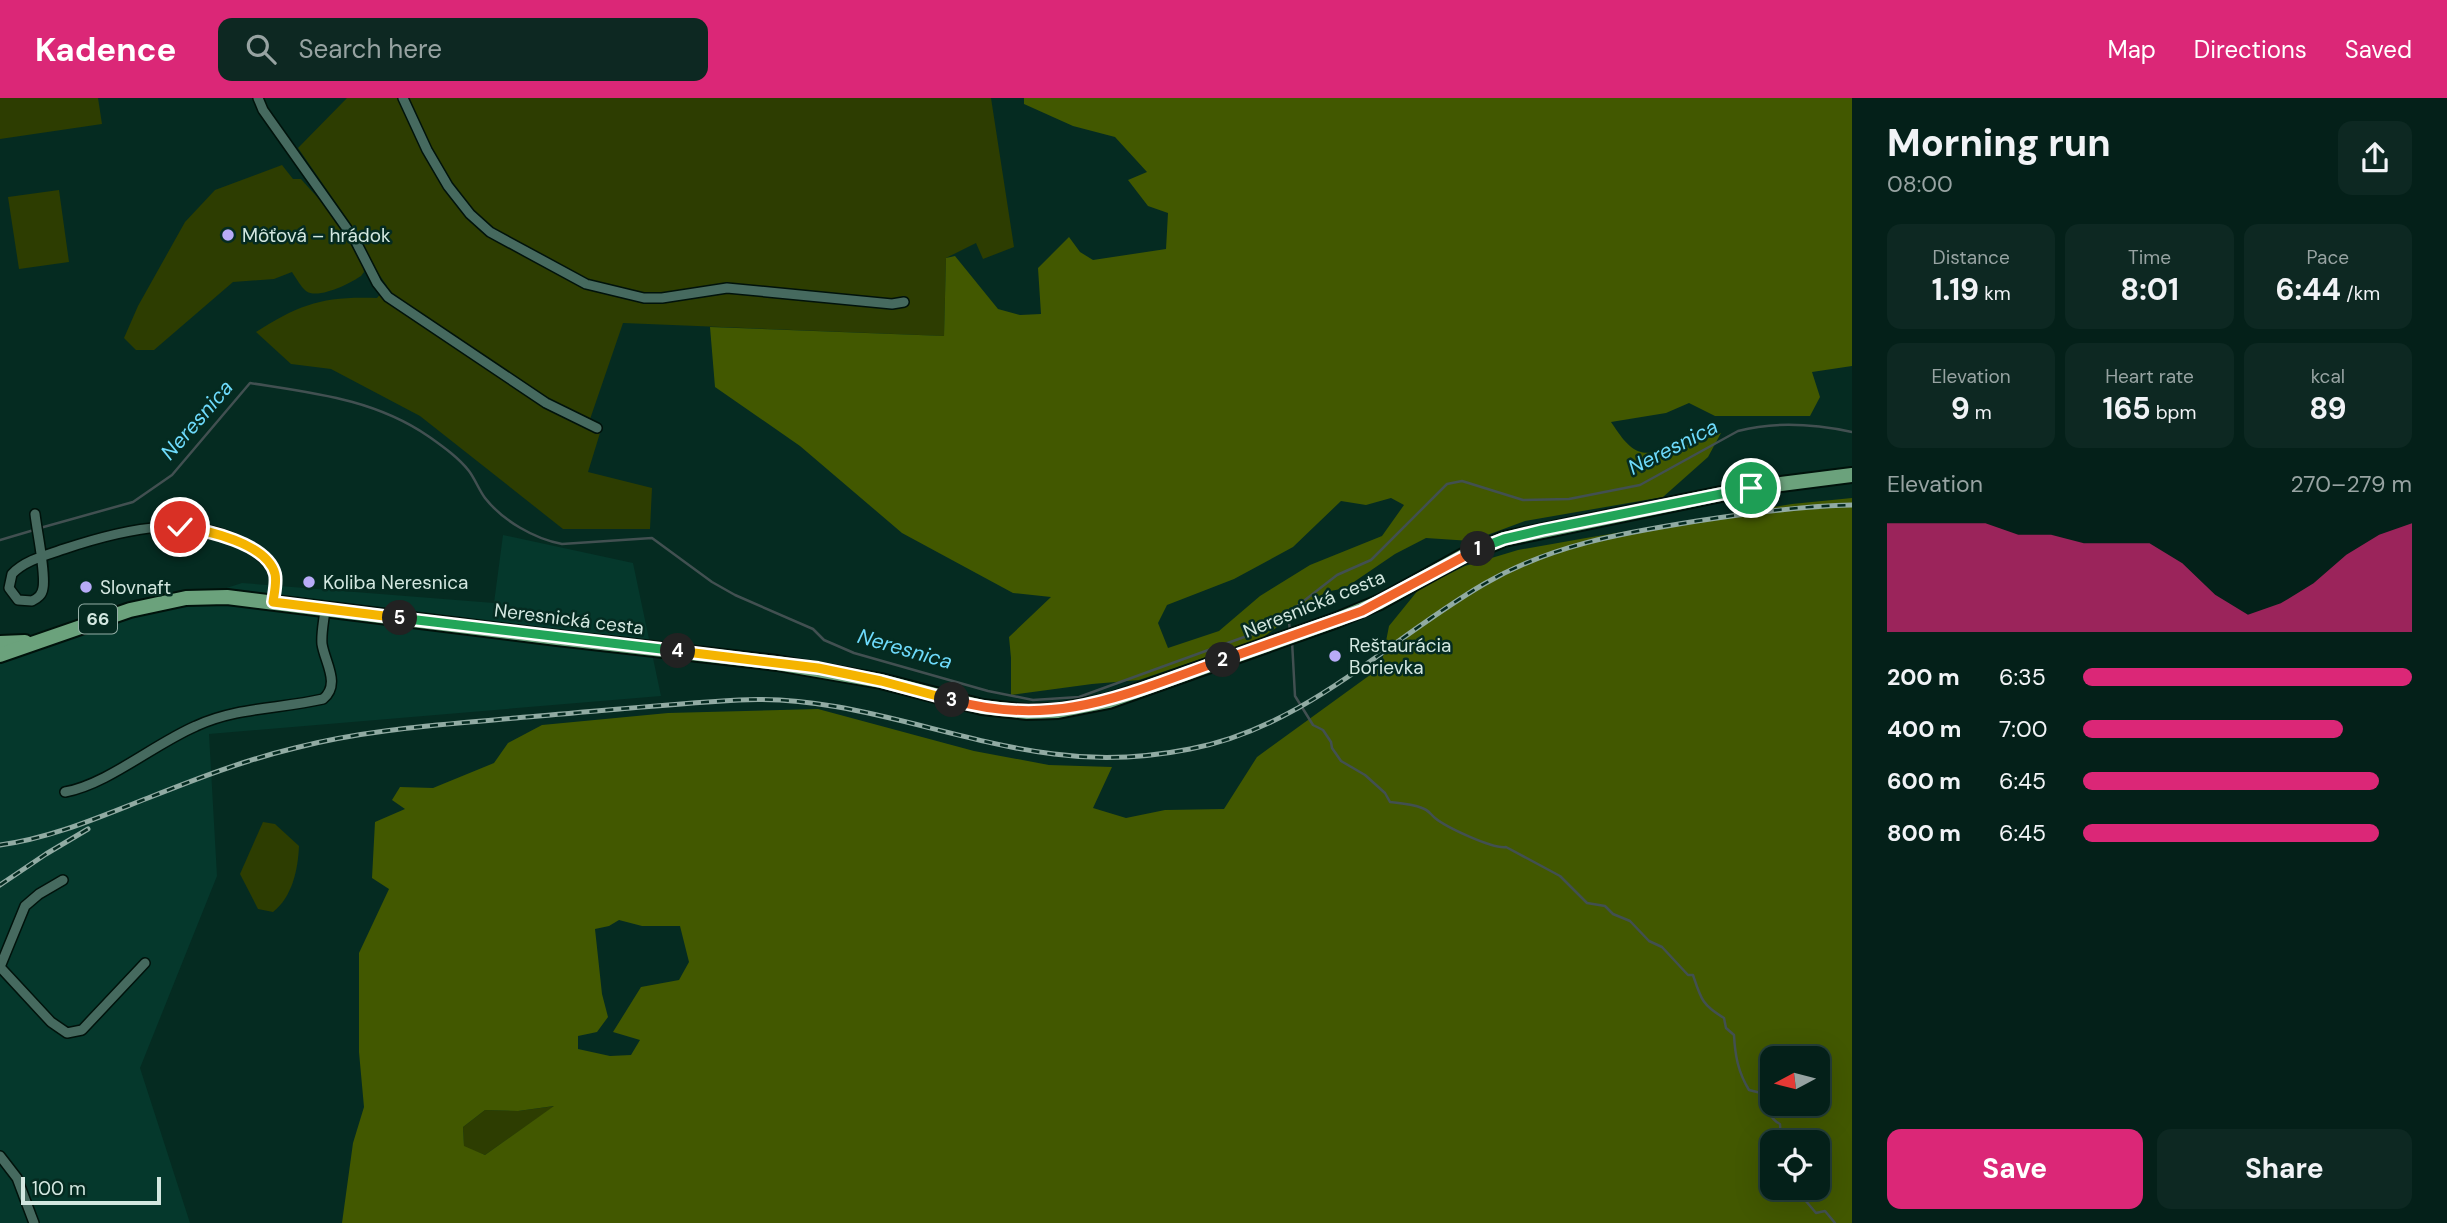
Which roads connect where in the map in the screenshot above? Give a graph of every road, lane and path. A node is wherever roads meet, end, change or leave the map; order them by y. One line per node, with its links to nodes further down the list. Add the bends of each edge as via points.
1 (258, 98): 4 (street, via 355,240 388,297 545,403)
2 (403, 98): 3 (street, via 427,150 470,214 490,232 586,284 644,298 727,288)
3 (904, 302)
4 (597, 428)
5 (1852, 475): 9 (main road, Neresnická cesta / 66, via 1751,488 1504,539 1337,620 1109,701 1058,711 982,707 798,665)
6 (34, 514): 7 (street)
7 (40, 553): 7 (street, via 40,595 23,602 14,597 9,578); 8 (street, via 138,528 199,529 233,539 267,561 275,576)
8 (273, 602): 9 (main road, Neresnická cesta / 66); 10 (main road, Neresnická cesta / 66, via 186,598 109,615)
9 (325, 609): 14 (street, via 323,645 332,685 323,699 209,720 88,786)
10 (40, 640): 11 (main road); 12 (main road, 66); 13 (main road)
11 (0, 643)
12 (0, 655)
13 (0, 663)
14 (65, 792)
15 (63, 880): 17 (street, via 25,906)
16 (145, 963): 17 (street, via 82,1030 68,1033 51,1022)
17 (0, 967)
18 (0, 1156): 19 (street, via 17,1178)
19 (34, 1223)

